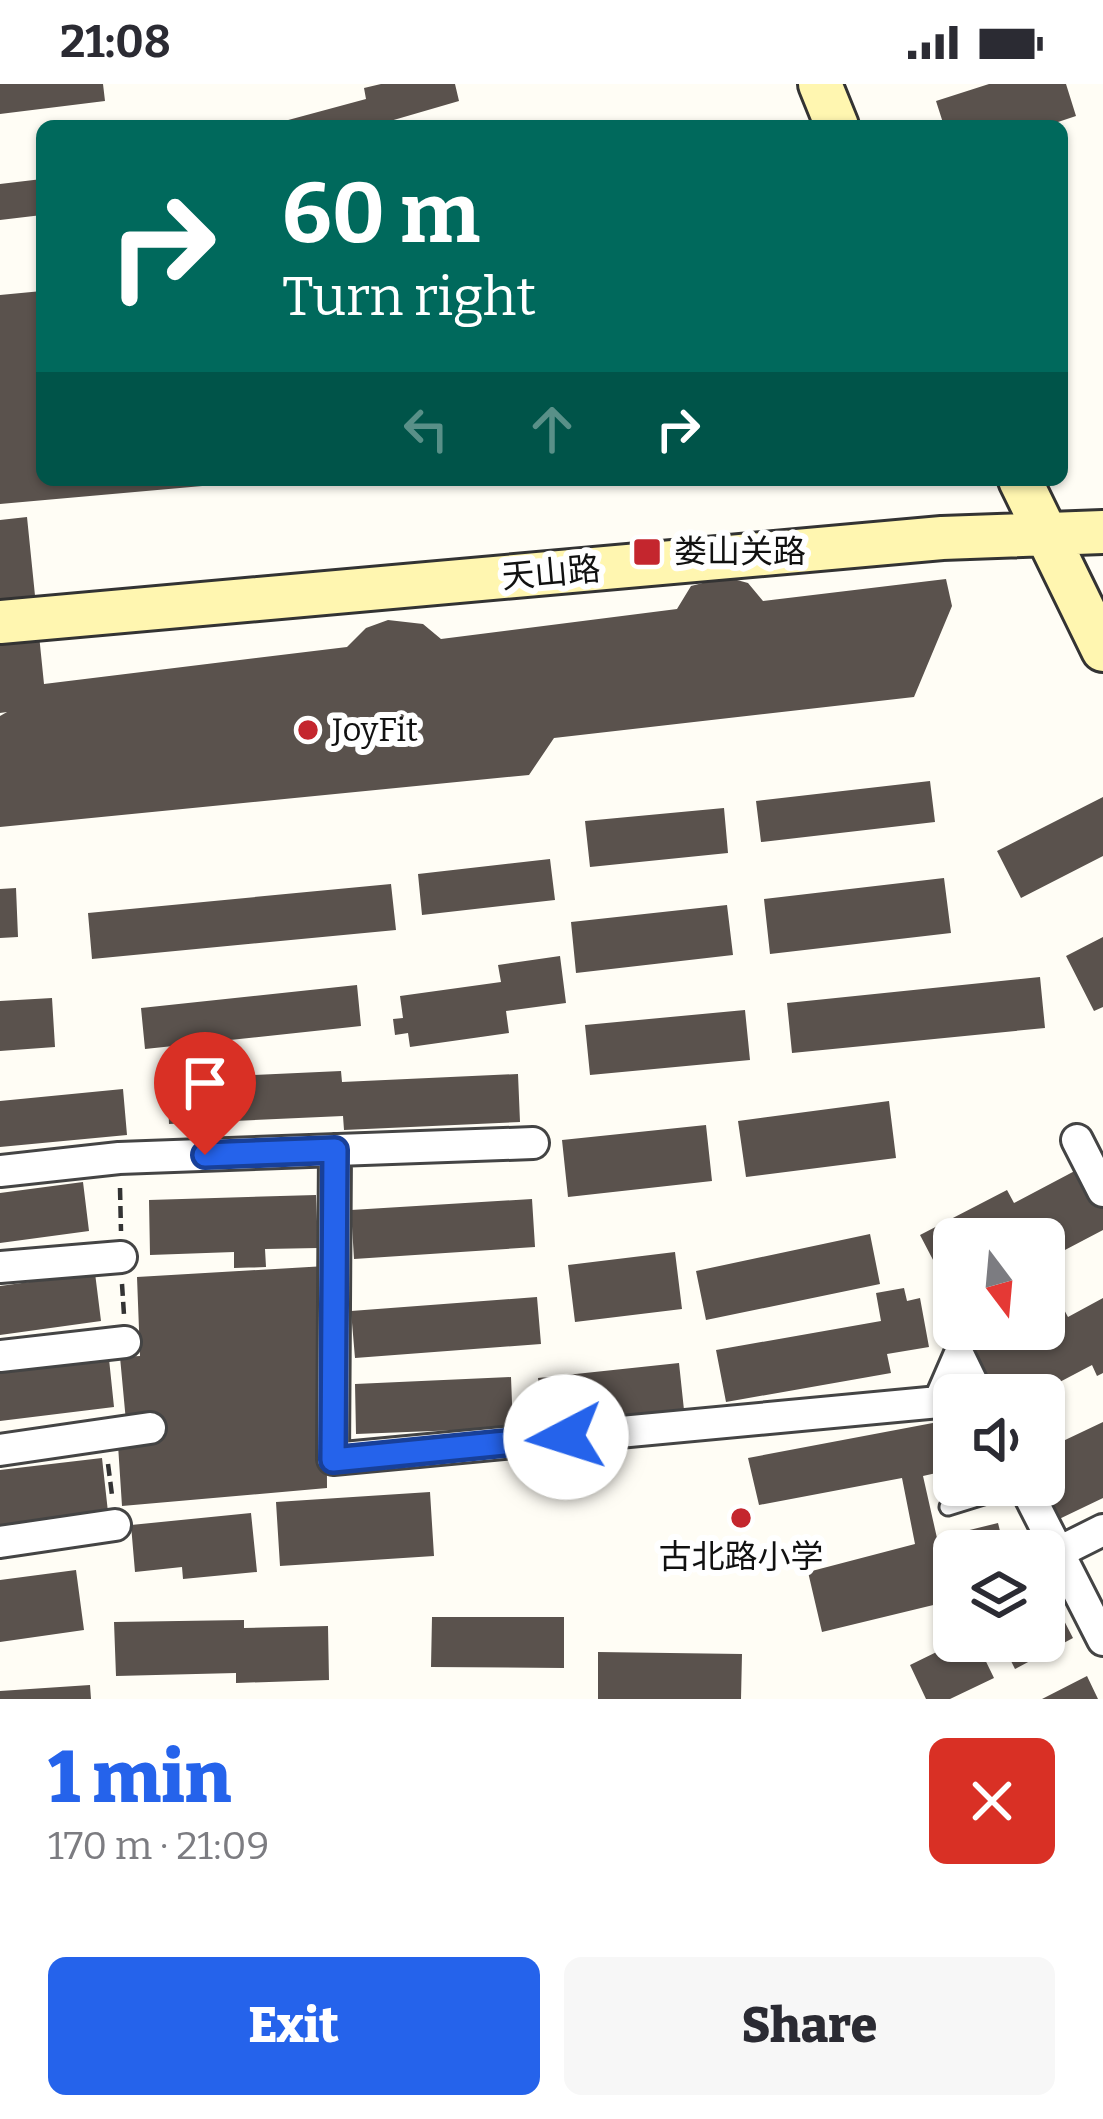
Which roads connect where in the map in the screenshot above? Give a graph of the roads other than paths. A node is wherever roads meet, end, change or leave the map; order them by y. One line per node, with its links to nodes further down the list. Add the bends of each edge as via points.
1 (820, 84): 2 (main road)
2 (835, 120)
3 (1023, 486): 4 (main road)
4 (1046, 531): 5 (main road, 天山路); 6 (main road); 7 (main road, 天山路); 8 (main road)
5 (1103, 532)
6 (1103, 574)
7 (0, 622)
8 (1103, 650)
9 (1077, 1140): 13 (street)
10 (533, 1143): 11 (street)
11 (335, 1150): 12 (street); 20 (street, via 333,1460)
12 (0, 1171)
13 (1103, 1191)
14 (121, 1257): 15 (street)
15 (0, 1267)
16 (125, 1342): 17 (street)
17 (0, 1356)
18 (951, 1374): 19 (street, via 959,1356)
19 (968, 1374)
20 (933, 1403)
21 (150, 1429): 22 (street)
22 (0, 1450)
23 (951, 1506): 24 (lane)
24 (948, 1507)
25 (115, 1525): 27 (street)
26 (1103, 1530): 28 (street)
27 (0, 1542)
28 (1065, 1549)
29 (1065, 1564): 30 (street)
30 (1103, 1640)

